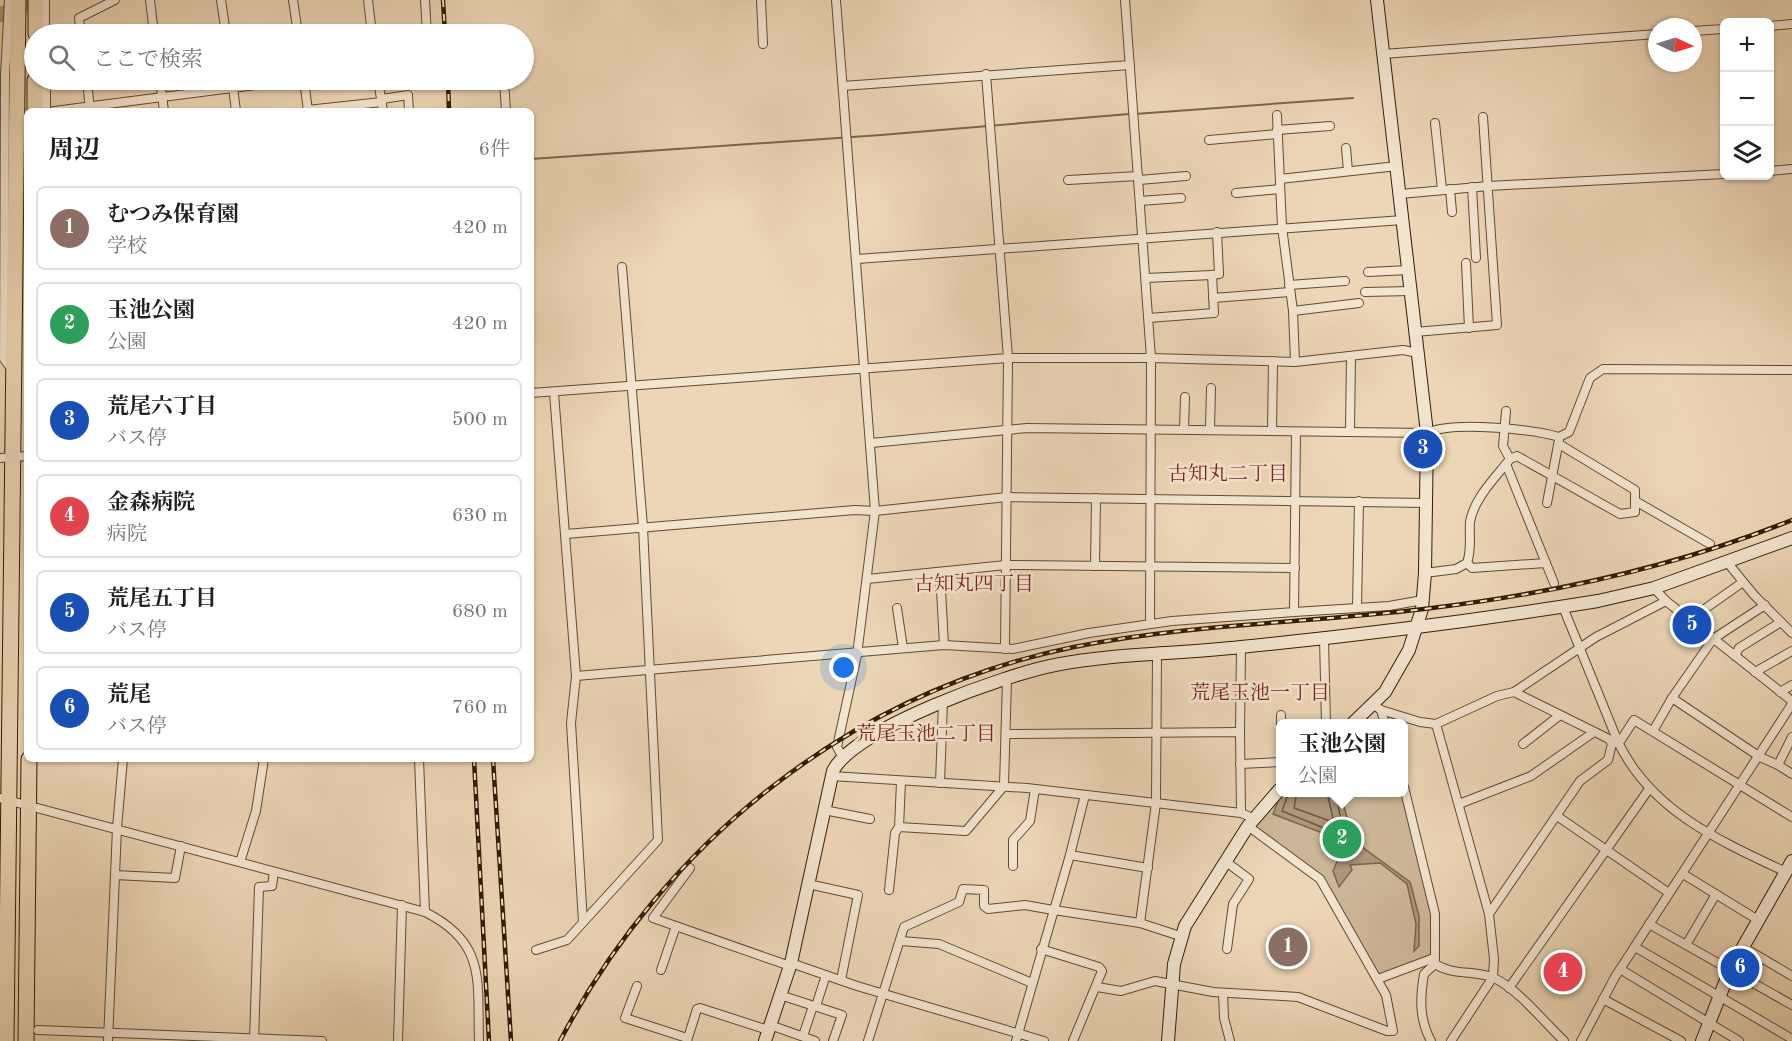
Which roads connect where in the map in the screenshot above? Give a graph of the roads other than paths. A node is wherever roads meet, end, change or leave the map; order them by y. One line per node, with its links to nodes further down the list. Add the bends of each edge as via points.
1 (9, 0): 24 (street)
2 (18, 0): 24 (highway)
3 (36, 0): 15 (highway)
4 (45, 0): 16 (street)
5 (115, 0): 17 (street, via 79,18)
6 (150, 0): 18 (street)
7 (221, 0): 19 (street)
8 (293, 0): 20 (street)
9 (368, 0): 21 (street)
10 (425, 0): 22 (street)
11 (761, 0): 29 (street)
12 (836, 0): 33 (street)
13 (1125, 0): 31 (street)
14 (1377, 0): 30 (street)
15 (39, 24)
16 (39, 24)
17 (80, 24)
18 (153, 24)
19 (225, 24)
20 (297, 24)
21 (371, 24)
22 (426, 24)
23 (1792, 24): 25 (street)
24 (14, 26): 54 (street); 79 (highway)
25 (1774, 26)
26 (1720, 29): 27 (street)
27 (1702, 30)
28 (1648, 35): 30 (street)
29 (763, 44)
30 (1383, 54): 61 (street)
31 (1130, 64): 32 (street); 67 (street)
32 (986, 74): 33 (street); 84 (street)
33 (843, 86): 86 (street)
34 (36, 90): 44 (highway)
35 (46, 90): 45 (street)
36 (88, 90): 46 (street)
37 (161, 90): 42 (street)
38 (198, 90): 42 (street)
39 (234, 90): 48 (street)
40 (305, 90): 49 (street)
41 (505, 90): 52 (street)
42 (162, 96): 46 (street); 47 (street)
43 (382, 104): 50 (street); 51 (street, via 408,94)
44 (35, 108)
45 (46, 108)
46 (90, 108)
47 (164, 108)
48 (236, 108)
49 (308, 108)
50 (340, 108)
51 (409, 108)
52 (506, 108)
53 (1276, 114): 58 (street)
54 (5, 117): 79 (street)
55 (1483, 117): 70 (street)
56 (1435, 123): 73 (street)
57 (1330, 126): 58 (street)
58 (1277, 132): 59 (street); 68 (street)
59 (1209, 140)
60 (1346, 148): 63 (street)
61 (1396, 166): 63 (street); 75 (street)
62 (1792, 169): 64 (street)
63 (1348, 171): 68 (street)
64 (1774, 171)
65 (1720, 174): 70 (street)
66 (1186, 176): 67 (street)
67 (1139, 178): 69 (street); 77 (street)
68 (1280, 179): 72 (street)
69 (1068, 180)
70 (1489, 186): 71 (street); 101 (street, via 1497,325)
71 (1472, 187): 73 (street); 85 (street)
72 (1280, 189): 74 (street); 81 (street)
73 (1446, 189): 75 (street); 78 (street)
74 (1236, 193)
75 (1400, 194): 80 (street)
76 (1181, 198): 77 (street)
77 (1140, 201): 83 (street)
78 (1452, 212)
79 (10, 215): 128 (highway)
80 (1403, 220): 81 (street); 89 (street)
81 (1282, 226): 82 (street); 94 (street)
82 (1217, 232): 83 (street); 91 (street, via 1219,274)
83 (1143, 238): 84 (street); 92 (street)
84 (999, 249): 86 (street); 105 (street)
85 (1476, 258)
86 (857, 259): 109 (street)
87 (1466, 263): 101 (street)
88 (622, 267): 111 (street)
89 (1408, 270): 90 (street); 95 (street)
90 (1368, 272)
91 (1212, 275): 92 (street); 97 (street)
92 (1146, 278): 100 (street)
93 (1345, 281): 94 (street)
94 (1290, 288): 97 (street); 99 (street)
95 (1411, 291): 96 (street); 102 (street)
96 (1365, 292)
97 (1213, 298): 100 (street, via 1214,313)
98 (1359, 303): 99 (street)
99 (1293, 311): 108 (street)
100 (1149, 318): 106 (street)
101 (1469, 328): 102 (street)
102 (1415, 333): 103 (street)
103 (1418, 353): 104 (street, via 1403,350); 125 (street)
104 (1351, 356): 108 (street); 122 (street)
105 (1008, 358): 106 (street); 109 (street); 117 (street)
106 (1151, 358): 107 (street); 121 (street)
107 (1273, 361): 108 (street); 123 (street)
108 (1295, 362)
109 (865, 370): 111 (street); 127 (street)
110 (1792, 370): 126 (street, via 1602,369 1590,378 1569,432)
111 (631, 387): 114 (street); 140 (street)
112 (1211, 388): 119 (street)
113 (534, 393): 114 (street)
114 (554, 393): 141 (street)
115 (1185, 397): 118 (street)
116 (1506, 411): 120 (street)
117 (1007, 428): 121 (street); 127 (street); 131 (street)
118 (1184, 429): 119 (street); 121 (street)
119 (1210, 429): 123 (street)
120 (1505, 429): 125 (street, via 1437,428); 126 (street, via 1533,429); 129 (street, via 1503,446)
121 (1152, 430): 133 (street)
122 (1350, 430): 124 (street); 125 (street)
123 (1272, 431): 124 (street)
124 (1296, 432): 134 (street)
125 (1427, 433): 137 (street)
126 (1559, 440): 130 (street); 136 (street, via 1635,490)
127 (872, 443): 139 (street)
128 (13, 457): 164 (highway)
129 (1508, 461): 130 (street, via 1517,456); 145 (street, via 1476,503 1470,521 1471,552); 146 (street)
130 (1552, 476): 136 (street, via 1620,514 1635,512); 138 (street)
131 (1006, 497): 132 (street); 139 (street); 147 (street)
132 (1096, 498): 133 (street); 148 (street)
133 (1151, 498): 134 (street); 149 (street)
134 (1295, 501): 135 (street); 150 (street)
135 (1359, 501): 137 (street); 162 (street)
136 (1637, 502): 143 (street)
137 (1426, 503): 152 (street)
138 (1547, 503)
139 (875, 511): 140 (street); 153 (street)
140 (643, 528): 141 (street); 181 (street)
141 (566, 534): 183 (street)
142 (1792, 538): 144 (street)
143 (1710, 544)
144 (1727, 562): 154 (street); 156 (street)
145 (1467, 563): 146 (street, via 1472,568); 152 (street, via 1455,569)
146 (1546, 563): 155 (street)
147 (1006, 565): 148 (street); 151 (street); 175 (street)
148 (1095, 566): 149 (street)
149 (1152, 567): 150 (street); 167 (street)
150 (1295, 568): 163 (street)
151 (940, 572): 153 (street); 172 (street)
152 (1425, 573): 157 (street)
153 (867, 579): 178 (street)
154 (1743, 582): 159 (street); 165 (street)
155 (1554, 583)
156 (1654, 588): 158 (street); 160 (street)
157 (1423, 600): 162 (street); 168 (street)
158 (1666, 601): 165 (street); 176 (street)
159 (1765, 605): 166 (street); 171 (street)
160 (1563, 607): 168 (street); 176 (street)
161 (897, 608): 174 (street)
162 (1357, 608): 163 (street)
163 (1294, 612): 167 (street)
164 (5, 620): 225 (highway)
165 (1689, 620): 171 (street)
166 (1781, 622): 169 (street); 180 (street, via 1738,648)
167 (1150, 624): 175 (street)
168 (1418, 626): 170 (street); 191 (street)
169 (1792, 633)
170 (1324, 638): 173 (street); 193 (street)
171 (1713, 639): 180 (street); 188 (street)
172 (944, 645): 174 (street); 175 (street)
173 (1241, 647): 179 (street); 198 (street)
174 (903, 648): 178 (street)
175 (1005, 649)
176 (1579, 649): 186 (street); 203 (street)
177 (1792, 651): 182 (street)
178 (857, 654): 181 (street); 206 (street, via 837,740 837,751)
179 (1156, 654): 184 (street, via 1054,665); 200 (street)
180 (1735, 656): 182 (street)
181 (648, 670): 183 (street); 260 (street, via 658,840)
182 (1755, 672): 187 (street)
183 (576, 676): 260 (street, via 571,723)
184 (1007, 679): 189 (street); 201 (street)
185 (1792, 685): 187 (street)
186 (1514, 692): 192 (street); 196 (street)
187 (1780, 692): 190 (street)
188 (1672, 698): 197 (street); 205 (street)
189 (943, 702): 206 (street, via 898,722); 217 (street)
190 (1792, 703): 205 (street)
191 (1377, 707): 194 (street); 195 (street); 196 (street)
192 (1560, 715): 199 (street); 204 (street)
193 (1326, 719)
194 (1358, 719)
195 (1383, 719)
196 (1436, 724): 227 (street)
197 (1653, 731): 203 (street, via 1634,720); 219 (street)
198 (1240, 732): 200 (street); 212 (street)
199 (1594, 732): 203 (street); 227 (street, via 1531,776)
200 (1156, 733): 201 (street); 226 (street)
201 (1006, 734): 218 (street)
202 (1792, 738): 213 (street)
203 (1615, 743): 221 (street); 231 (street, via 1608,760 1580,781)
204 (1523, 744)
205 (1760, 757): 213 (street); 219 (street)
206 (843, 758): 215 (street)
207 (29, 762): 228 (highway)
208 (123, 762): 236 (street)
209 (264, 762): 242 (street, via 256,811)
210 (419, 762): 257 (street)
211 (1276, 762): 212 (street)
212 (1240, 764): 230 (street)
213 (1778, 765): 214 (street)
214 (1792, 774)
215 (831, 776): 216 (street); 229 (street)
216 (901, 782): 217 (street); 235 (street)
217 (940, 783): 218 (street)
218 (1004, 786): 220 (street); 235 (street, via 966,831)
219 (1741, 786): 232 (street); 237 (street)
220 (1035, 789): 223 (street); 243 (street, via 1030,821 1013,840)
221 (1648, 789): 237 (street); 239 (street)
222 (1276, 794): 234 (street)
223 (1085, 795): 226 (street); 240 (street)
224 (1407, 797): 272 (street, via 1435,914)
225 (4, 799): 228 (street); 251 (highway)
226 (1156, 803): 230 (street); 246 (street)
227 (1459, 804): 258 (street)
228 (28, 806): 236 (street); 305 (highway)
229 (824, 810): 233 (street); 250 (street)
230 (1241, 813): 234 (street)
231 (1557, 816): 239 (street); 258 (street)
232 (1792, 817)
233 (870, 819)
234 (1250, 822): 241 (street); 280 (street, via 1320,879)
235 (899, 826): 252 (street)
236 (117, 828): 238 (street); 249 (street)
237 (1709, 836): 244 (street); 248 (street)
238 (181, 846): 242 (street); 249 (street, via 175,878)
239 (1606, 850): 253 (street); 286 (street)
240 (1070, 855): 246 (street); 256 (street)
241 (1225, 861): 264 (street); 269 (street, via 1249,879 1233,904)
242 (240, 862): 247 (street)
243 (1013, 866)
244 (1790, 866): 259 (street)
245 (690, 868): 263 (street, via 653,918)
246 (1148, 868): 261 (street)
247 (274, 872): 255 (street); 302 (street, via 272,886 259,887)
248 (1683, 874): 253 (street); 254 (street)
249 (115, 875): 300 (street)
250 (808, 884): 273 (street); 281 (street, via 858,895)
251 (4, 886): 294 (highway)
252 (889, 891)
253 (1669, 893): 262 (street)
254 (1716, 894): 259 (street); 266 (street)
255 (402, 905): 257 (street); 307 (street)
256 (1053, 910): 261 (street); 265 (street, via 1025,905 988,909 984,906 984,890 963,889 959,902 904,927); 271 (street)
257 (425, 912): 308 (street, via 446,923 470,949 476,971)
258 (1489, 914): 279 (street)
259 (1758, 920): 268 (street)
260 (583, 922): 270 (street, via 567,940)
261 (1140, 923): 264 (street)
262 (1649, 924): 266 (street); 267 (street)
263 (676, 926): 273 (street); 275 (street)
264 (1180, 936): 283 (street)
265 (901, 941): 282 (street, via 939,944); 288 (street)
266 (1686, 945): 276 (street)
267 (1635, 947): 274 (street); 290 (street)
268 (1743, 947): 276 (street); 278 (street)
269 (1227, 949)
270 (536, 950)
271 (1041, 950): 282 (street); 285 (street, via 1100,967)
272 (1435, 961): 279 (street, via 1463,974); 280 (street); 316 (street, via 1424,974 1420,999 1424,1028)
273 (791, 965): 277 (street); 289 (street)
274 (1620, 969): 291 (street); 295 (street)
275 (661, 970)
276 (1730, 970): 290 (street); 292 (street)
277 (826, 975): 281 (street); 293 (street)
278 (1792, 976)
279 (1493, 977): 286 (street); 317 (street)
280 (1378, 979): 287 (street, via 1386,994 1393,1031 1298,997)
281 (841, 980): 288 (street)
282 (1032, 983): 301 (street)
283 (1173, 983): 285 (street, via 1155,981 1121,991); 287 (street); 314 (street)
284 (637, 986): 303 (street, via 625,1018)
285 (1097, 987): 313 (street)
286 (1509, 988): 318 (street)
287 (1223, 993): 315 (street)
288 (884, 994): 301 (street); 311 (street)
289 (780, 995): 293 (street); 297 (street)
290 (1719, 996): 295 (street); 298 (street)
291 (1603, 999): 319 (street); 320 (street)
292 (1792, 1005)
293 (815, 1006): 299 (street); 310 (street, via 842,1015)
294 (3, 1023): 304 (highway)
295 (1708, 1023): 321 (street); 322 (street)
296 (38, 1029): 300 (street)
297 (768, 1032): 299 (street); 303 (street, via 700,1008)
298 (1791, 1035)
299 (803, 1036): 309 (street)
300 (109, 1037): 302 (street)
301 (1017, 1037): 312 (street)
302 (254, 1040): 306 (street)
303 (687, 1040)
304 (6, 1041)
305 (26, 1041)
306 (322, 1041)
307 (398, 1041)
308 (479, 1041)
309 (816, 1041)
310 (833, 1041)
311 (868, 1041)
312 (1044, 1041)
313 (1073, 1041)
314 (1168, 1041)
315 (1230, 1041)
316 (1431, 1041)
317 (1451, 1041)
318 (1564, 1041)
319 (1581, 1041)
320 (1681, 1041)
321 (1701, 1041)
322 (1739, 1041)

